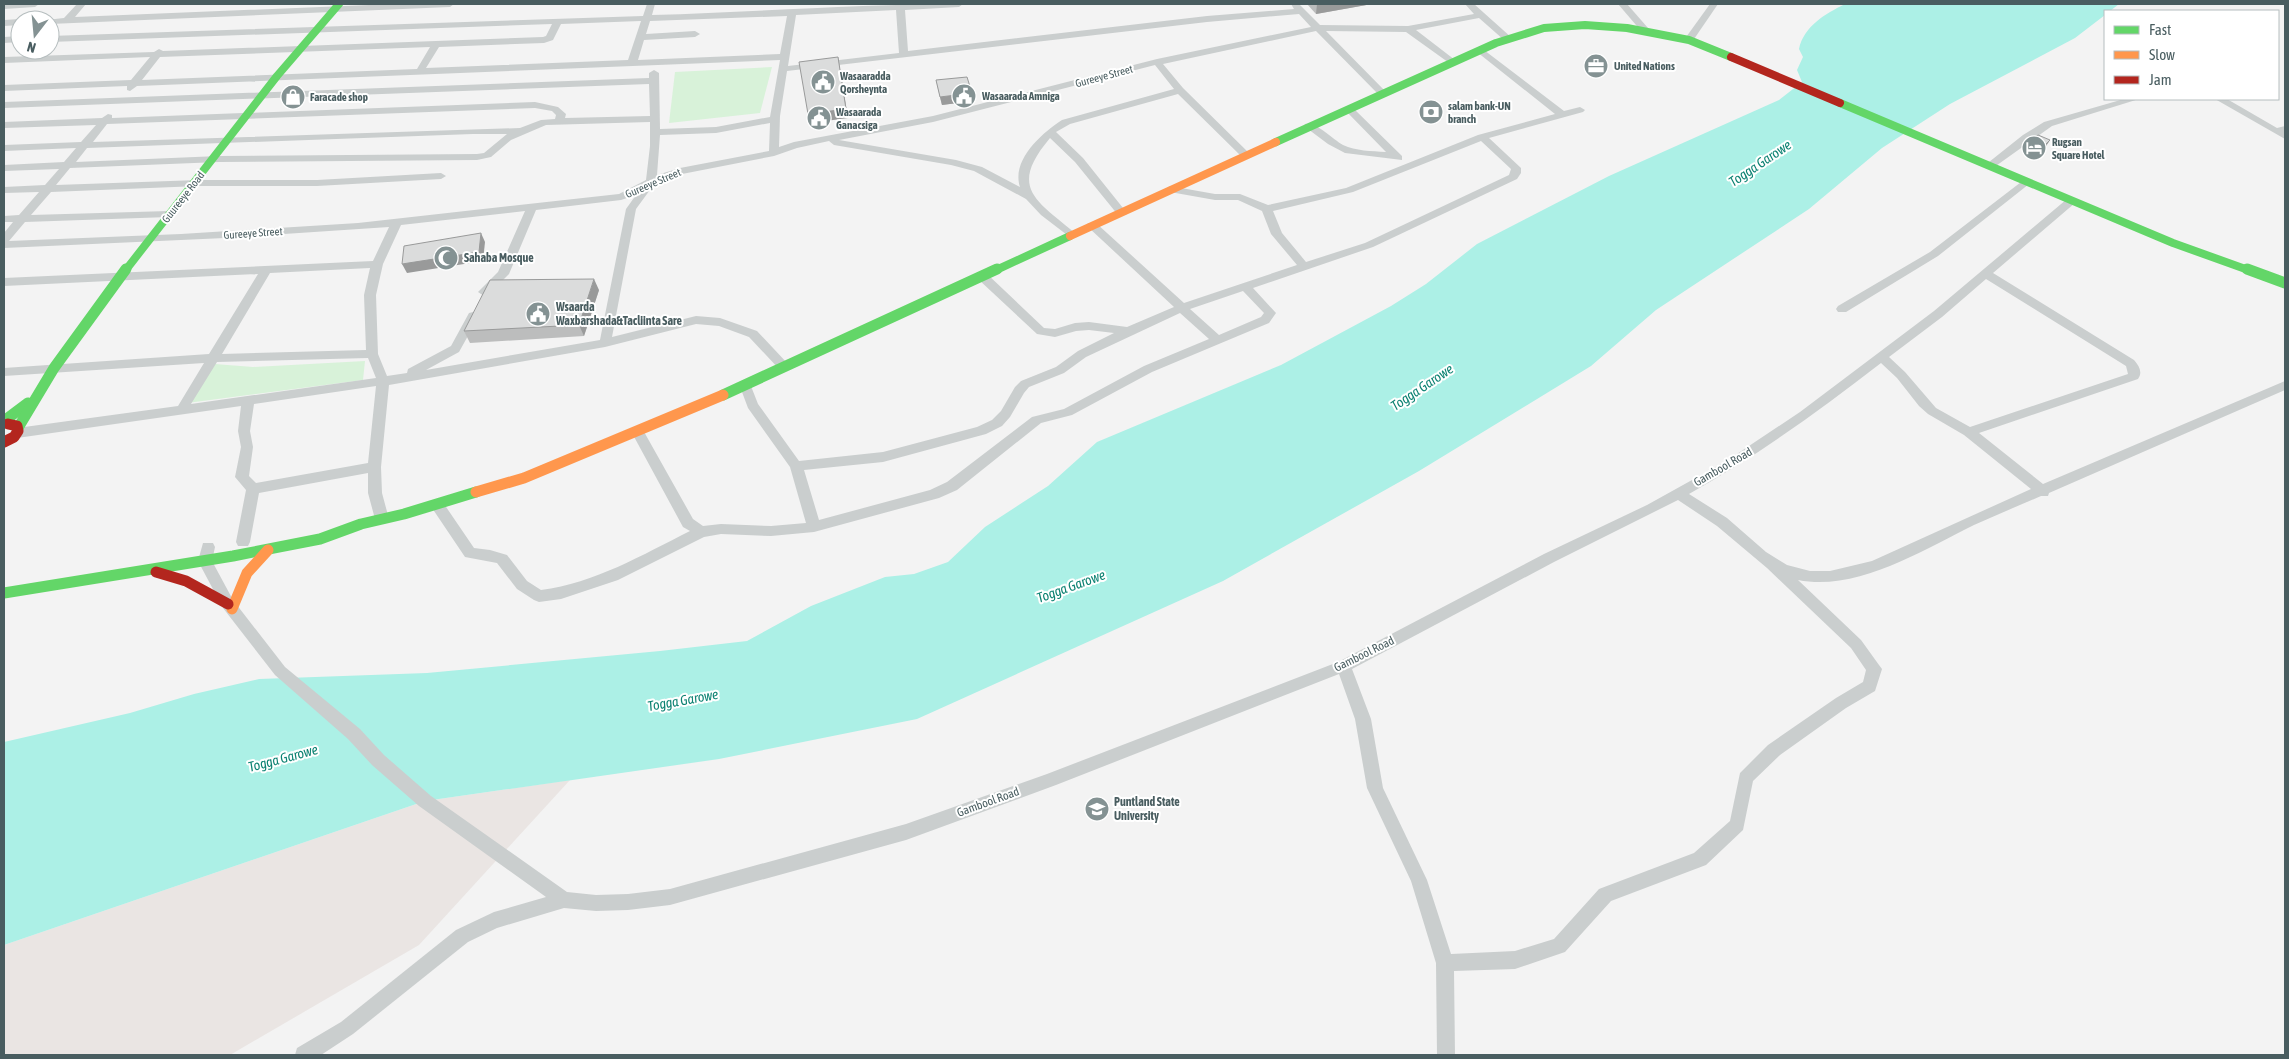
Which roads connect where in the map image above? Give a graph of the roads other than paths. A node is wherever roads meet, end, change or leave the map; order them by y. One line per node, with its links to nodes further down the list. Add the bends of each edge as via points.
1 (34, 4): 11 (street)
2 (82, 4): 20 (street)
3 (197, 4): 17 (street)
4 (450, 4): 12 (street)
5 (651, 4): 18 (street)
6 (959, 4): 13 (street)
7 (1293, 4): 14 (street)
8 (1469, 4): 16 (street)
9 (1622, 4): 25 (street)
10 (1714, 4): 31 (street)
11 (6, 6)
12 (337, 6): 17 (street); 23 (main road, Guureeye Road)
13 (900, 6): 15 (street); 36 (street)
14 (1301, 11): 22 (street); 36 (street)
15 (792, 12): 18 (street); 37 (street)
16 (1481, 15): 24 (street, Gureeye Street); 30 (street)
17 (187, 16): 20 (street); 26 (street)
18 (645, 18): 21 (street); 28 (street)
19 (60, 20): 20 (street)
20 (67, 20)
21 (558, 21): 23 (street); 32 (street, via 550,38 544,40)
22 (1317, 28): 24 (street, Gureeye Street); 40 (street, Gureeye Street); 51 (street)
23 (317, 29): 26 (street); 33 (main road, Guureeye Road)
24 (1408, 29): 41 (street)
25 (1645, 30): 30 (main road, via 1577,25 1536,29); 31 (main road)
26 (172, 34): 29 (street); 35 (street)
27 (695, 34): 28 (street)
28 (640, 37): 42 (street)
29 (60, 38)
30 (1506, 38): 34 (main road)
31 (1689, 40): 84 (main road)
32 (436, 44): 33 (street); 44 (street)
33 (302, 48): 35 (street); 45 (main road, Guureeye Road)
34 (1480, 50): 41 (main road); 61 (street)
35 (156, 55): 38 (street); 47 (street)
36 (904, 55): 43 (street)
37 (786, 57): 39 (street); 43 (street)
38 (4, 60)
39 (655, 62): 42 (street); 46 (street)
40 (1157, 62): 50 (street); 75 (street, Gureeye Street, via 933,119)
41 (1452, 62): 51 (main road)
42 (632, 63): 44 (street)
43 (784, 69): 63 (street)
44 (420, 71): 45 (street)
45 (278, 76): 47 (street); 52 (main road, Guureeye Road)
46 (653, 81): 49 (street); 62 (street)
47 (133, 84): 48 (street); 55 (street)
48 (4, 88)
49 (430, 89): 52 (street); 57 (street)
50 (1180, 90): 71 (street, via 1066,122); 80 (street)
51 (1382, 94): 58 (main road)
52 (263, 95): 55 (street); 60 (main road, Guureeye Road)
53 (2131, 100): 84 (street, via 2048,124)
54 (2222, 100): 68 (street)
55 (118, 102): 56 (street); 64 (street)
56 (4, 105)
57 (420, 109): 60 (street); 65 (street, via 535,105 555,109 560,114)
58 (1348, 109): 67 (main road); 81 (street)
59 (1580, 110): 61 (street)
60 (247, 115): 64 (street); 74 (main road, Guureeye Road)
61 (1562, 115): 73 (street)
62 (654, 119): 65 (street); 70 (street)
63 (775, 119): 70 (street, via 716,130); 79 (street)
64 (106, 121): 66 (street); 77 (street)
65 (559, 121): 69 (street, via 545,122)
66 (4, 125)
67 (1309, 126): 80 (main road); 81 (street, via 1348,152)
68 (2280, 130): 72 (street)
69 (521, 131): 76 (street); 76 (street, via 487,155 477,157)
70 (654, 132): 89 (street)
71 (1050, 132): 95 (street, via 1026,164 1024,185); 99 (street, via 1079,160)
72 (2285, 136)
73 (1482, 138): 85 (street); 110 (street, via 1516,168 1513,177 1369,245)
74 (228, 139): 76 (street); 77 (street); 82 (main road, Guureeye Road)
75 (826, 140): 79 (street, Gureeye Street, via 794,145); 95 (street, via 978,169)
76 (399, 145): 82 (street); 88 (street)
77 (83, 146): 78 (street); 83 (street)
78 (4, 148)
79 (774, 153): 89 (street, Gureeye Street, via 705,164)
80 (1246, 155): 94 (main road)
81 (1395, 155): 85 (street)
82 (212, 159): 83 (street); 91 (main road, Guureeye Road)
83 (66, 166): 86 (street); 92 (street)
84 (1989, 166): 90 (main road)
85 (1407, 167): 98 (street, via 1349,190)
86 (4, 168)
87 (441, 176): 88 (street)
88 (384, 178): 91 (street, via 317,183)
89 (651, 181): 97 (street, Gureeye Street, via 621,197); 122 (street, via 631,209)
90 (2025, 182): 96 (main road); 119 (street, via 1934,254)
91 (194, 183): 92 (street); 100 (main road, Guureeye Road)
92 (47, 188): 93 (street); 102 (street)
93 (4, 190)
94 (1170, 190): 98 (street, via 1240,197); 99 (main road)
95 (1028, 196): 105 (street)
96 (2071, 201): 112 (street, Gambool Road); 116 (main road, via 2173,243)
97 (532, 207): 103 (street, Gureeye Street); 129 (street, via 503,274 484,293 461,342 455,349)
98 (1267, 209): 110 (street, via 1278,234)
99 (1122, 213): 104 (main road)
100 (169, 214): 102 (street); 107 (main road, Guureeye Road)
101 (4, 219): 102 (street)
102 (21, 219): 106 (street)
103 (397, 222): 107 (street, Gureeye Street); 109 (street)
104 (1092, 225): 105 (main road); 118 (street)
105 (1071, 235): 113 (main road)
106 (4, 240)
107 (149, 240): 108 (street, Gureeye Street); 114 (main road, Guureeye Road)
108 (4, 245)
109 (377, 264): 111 (street); 123 (street, via 370,295)
110 (1304, 267): 117 (street)
111 (266, 270): 114 (street); 124 (street)
112 (1985, 273): 125 (street, Gambool Road); 138 (street, via 2130,363 2134,376)
113 (982, 276): 120 (street, via 1041,331 1055,333 1089,326); 126 (main road)
114 (119, 278): 115 (street); 127 (main road, Guureeye Road)
115 (4, 282)
116 (2285, 283)
117 (1244, 286): 118 (street); 121 (street, via 1270,313)
118 (1181, 308): 120 (street); 121 (street)
119 (1842, 309)
120 (1128, 331): 141 (street, via 1082,354 1060,370 1025,384 1006,414 981,431 883,458)
121 (1216, 339): 150 (street, via 1130,378 1068,412 1038,420 952,486 934,494)
122 (605, 343): 126 (street, via 696,320 720,322 753,334); 129 (street)
123 (372, 354): 124 (street); 130 (street)
124 (213, 358): 127 (street); 135 (street)
125 (1882, 358): 138 (street, via 1901,374 1932,411); 145 (street, Gambool Road, via 1733,463)
126 (784, 367): 131 (main road)
127 (54, 368): 128 (street); 133 (main road, Guureeye Road)
128 (4, 372)
129 (398, 379): 130 (street)
130 (382, 381): 134 (street); 142 (street)
131 (744, 384): 139 (main road); 141 (street, via 752,405)
132 (2285, 385): 144 (street)
133 (36, 397): 136 (main road); 137 (main road, Guureeye Road)
134 (248, 400): 135 (street); 143 (street, via 244,431 248,447 242,477)
135 (182, 409): 137 (street)
136 (4, 423): 137 (main road, via 14,424)
137 (17, 431): 140 (main road)
138 (1969, 432): 144 (street)
139 (638, 433): 146 (main road, via 524,478); 151 (street, via 688,522)
140 (4, 442)
141 (796, 466): 150 (street)
142 (374, 467): 143 (street); 147 (street)
143 (252, 489): 152 (street)
144 (2042, 492): 155 (street, via 1856,573 1810,578)
145 (1678, 493): 155 (street, via 1724,523); 161 (street, Gambool Road)
146 (437, 505): 147 (main road); 151 (street, via 470,553 502,560 522,585 539,596 561,593 613,576)
147 (382, 519): 148 (main road)
148 (361, 524): 149 (main road); 154 (main road, via 320,539)
149 (328, 525)
150 (814, 527): 151 (street)
151 (701, 532)
152 (243, 541)
153 (207, 550): 154 (main road); 158 (main road); 160 (street)
154 (268, 550): 160 (main road, via 247,573)
155 (1773, 565): 163 (street, via 1856,644 1874,669 1870,686 1841,702 1774,750 1746,778 1737,825 1700,859 1605,895 1559,946 1515,960)
156 (94, 566): 157 (main road)
157 (76, 569)
158 (148, 570): 159 (main road); 160 (main road, via 186,580)
159 (4, 593)
160 (230, 607): 162 (street, via 280,671 354,734 378,760 425,801)
161 (1343, 666): 162 (street, Gambool Road, via 1085,767 906,832 670,897 604,903); 163 (street, via 1362,719 1376,788 1419,880)
162 (564, 900): 164 (street, via 494,920 462,936 347,1028)
163 (1445, 963): 165 (street)
164 (304, 1055)
165 (1446, 1055)

